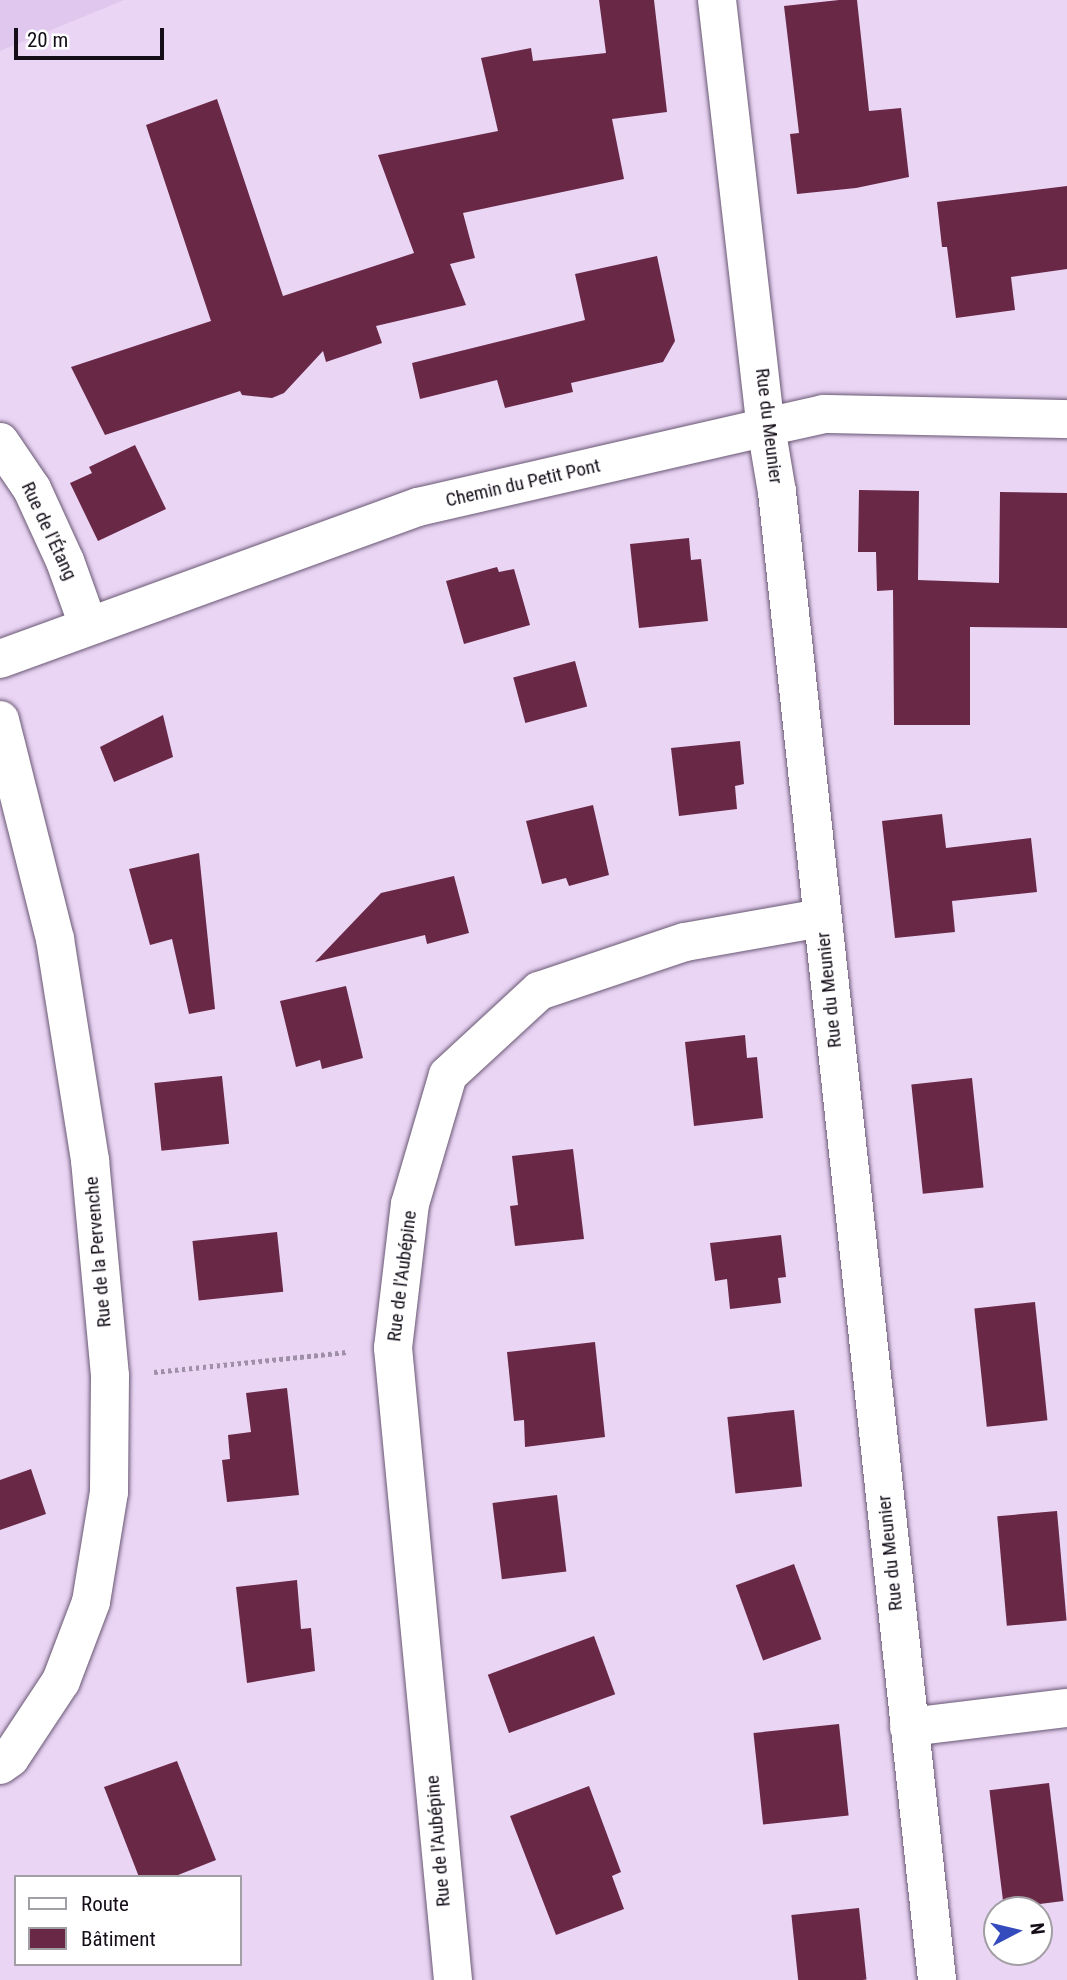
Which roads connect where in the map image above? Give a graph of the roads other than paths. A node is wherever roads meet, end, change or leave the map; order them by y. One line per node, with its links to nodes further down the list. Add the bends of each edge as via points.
1 (717, 0): 3 (street, Rue du Meunier)
2 (1067, 419): 3 (street, Chemin du Petit Pont, via 824,414)
3 (766, 426): 5 (street, Chemin du Petit Pont, via 418,507); 8 (street, Rue du Meunier, via 777,492)
4 (0, 442): 5 (street, Rue de l'Étang, via 32,489)
5 (88, 625): 6 (street, Chemin du Petit Pont)
6 (0, 659)
7 (0, 720): 11 (street, Rue de la Pervenche, via 55,939 90,1160 110,1376 109,1492 91,1602 61,1681 10,1758)
8 (821, 918): 10 (street, Rue du Meunier); 12 (street, Rue de l'Aubépine, via 685,942 539,991 448,1075 410,1203 393,1348)
9 (1067, 1708): 10 (street)
10 (909, 1727): 13 (street, Rue du Meunier)
11 (0, 1765)
12 (453, 1980)
13 (937, 1980)

